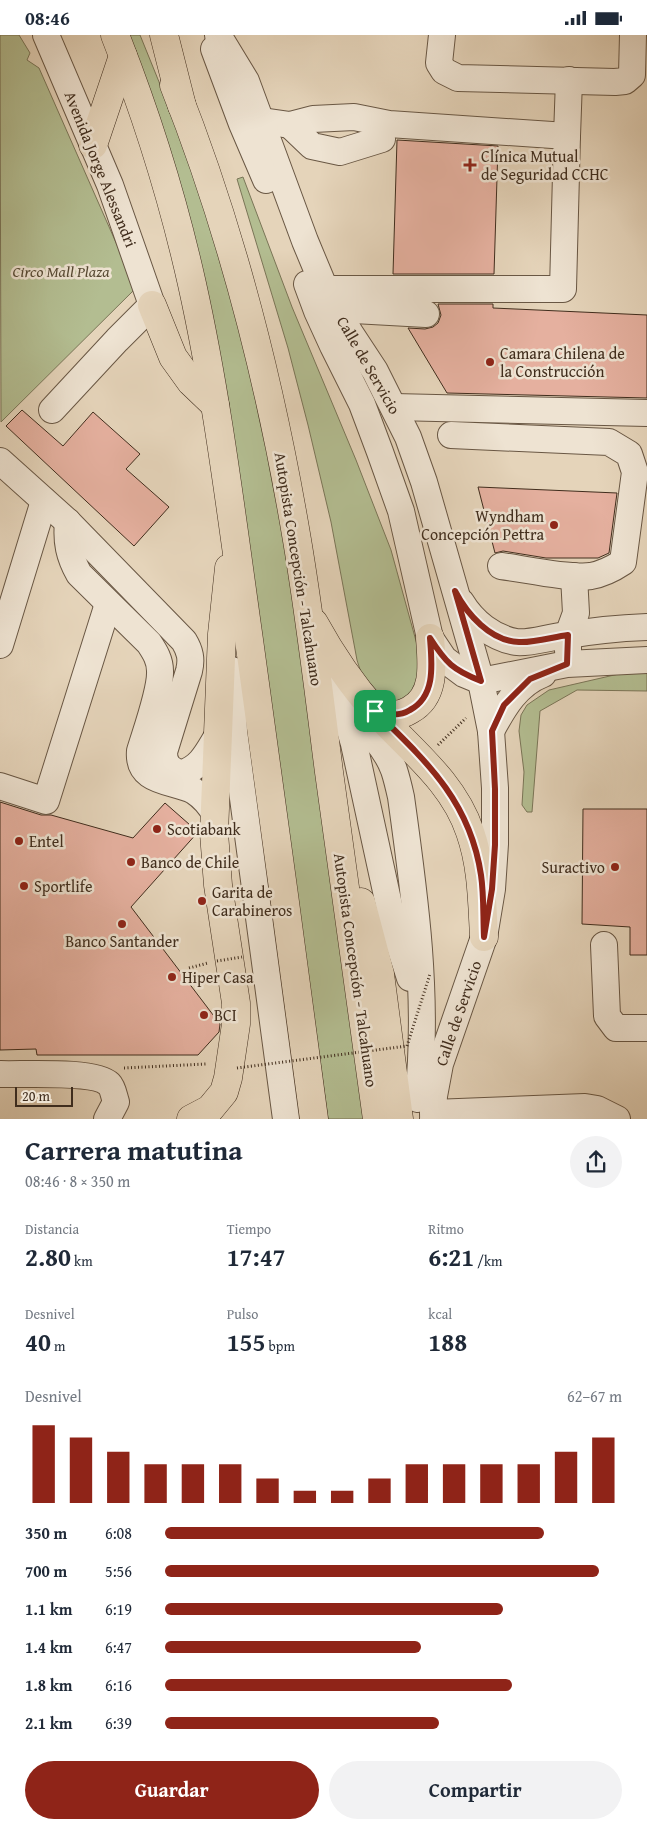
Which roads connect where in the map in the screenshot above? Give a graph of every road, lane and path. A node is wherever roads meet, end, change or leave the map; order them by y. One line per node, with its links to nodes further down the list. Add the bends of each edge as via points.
1 (46, 35): 15 (street, Avenida Jorge Alessandri)
2 (153, 35): 10 (main road, Autopista Concepción - Talcahuano)
3 (164, 35): 10 (main road)
4 (208, 35): 11 (street, Calle de Servicio)
5 (218, 35): 11 (street, Calle de Servicio, via 246,81)
6 (442, 35): 9 (street, via 439,63 444,71 458,78)
7 (633, 35): 9 (street, via 632,75 625,81)
8 (116, 42): 15 (main road); 19 (main road, via 147,122 177,223 196,300)
9 (569, 80): 13 (street)
10 (182, 106): 33 (main road, Autopista Concepción - Talcahuano, via 224,225 257,346 285,476)
11 (252, 123): 12 (street); 16 (street, Calle de Servicio, via 280,213)
12 (290, 125): 13 (street, via 313,119 354,117 389,124); 14 (street, via 312,147 340,151)
13 (567, 136): 16 (street, via 563,289)
14 (382, 139)
15 (93, 145): 17 (street, Avenida Jorge Alessandri)
16 (326, 303): 18 (street); 20 (street, Calle de Servicio, via 375,371); 36 (street, Calle de Servicio, via 401,511)
17 (152, 305): 19 (main road, via 173,357 191,382); 21 (street)
18 (426, 314)
19 (215, 405): 27 (main road)
20 (394, 407): 22 (street); 31 (street, Calle de Servicio, via 424,482)
21 (52, 410)
22 (647, 413)
23 (451, 435): 30 (street, via 609,442 629,454 635,472 622,562 615,568 591,576)
24 (0, 461): 25 (street)
25 (44, 501): 26 (street); 29 (street)
26 (68, 522): 32 (street, via 72,562); 43 (street, via 187,646 190,665 164,752 166,764 175,772 182,773 194,768)
27 (235, 537): 43 (main road, via 224,603); 61 (street, via 234,731); 62 (main road)
28 (501, 566): 30 (street)
29 (9, 576): 37 (street)
30 (574, 576): 35 (street, via 576,613)
31 (455, 591): 35 (street, via 471,616 493,634 518,642); 40 (street, Calle de Servicio)
32 (108, 604): 45 (street, via 46,801); 46 (street, via 149,643 159,663 159,682 140,751 143,768 152,777 192,790)
33 (308, 611): 41 (main road, via 346,675); 47 (main road, Autopista Concepción - Talcahuano); 58 (street, via 343,706 376,741 395,771 421,969 422,1065 417,1107)
34 (647, 627): 35 (street)
35 (568, 635): 39 (street)
36 (430, 638): 40 (street, via 444,659); 41 (main road, via 430,685 424,698 413,709 399,715)
37 (0, 645)
38 (647, 660): 39 (street)
39 (567, 664): 40 (street); 42 (street, via 530,679 504,705)
40 (483, 691): 42 (street, Calle de Servicio); 44 (path)
41 (375, 711): 44 (main road)
42 (492, 731): 48 (street, Calle de Servicio, via 495,845)
43 (218, 735): 46 (main road)
44 (423, 759): 48 (main road, via 455,800 470,831 481,875)
45 (0, 786)
46 (215, 814): 60 (main road, via 215,859 236,1003 236,1024 224,1092 210,1109)
47 (338, 834): 63 (main road, Autopista Concepción - Talcahuano); 64 (main road, via 363,906 380,973)
48 (484, 937): 58 (street, Calle de Servicio, via 440,1064)
49 (604, 945): 53 (street, via 607,1016 616,1028)
50 (242, 957): 51 (path, bridge)
51 (189, 968)
52 (430, 974): 55 (path, bridge, via 408,1047)
53 (647, 1028)
54 (206, 1064): 57 (path, via 126,1067)
55 (237, 1068)
56 (0, 1075): 57 (street)
57 (89, 1077): 59 (street, via 109,1084 116,1102)
58 (428, 1117): 65 (street, via 585,1107)
59 (107, 1119)
60 (191, 1119)
61 (286, 1119)
62 (314, 1119)
63 (377, 1119)
64 (399, 1119)
65 (617, 1119)

